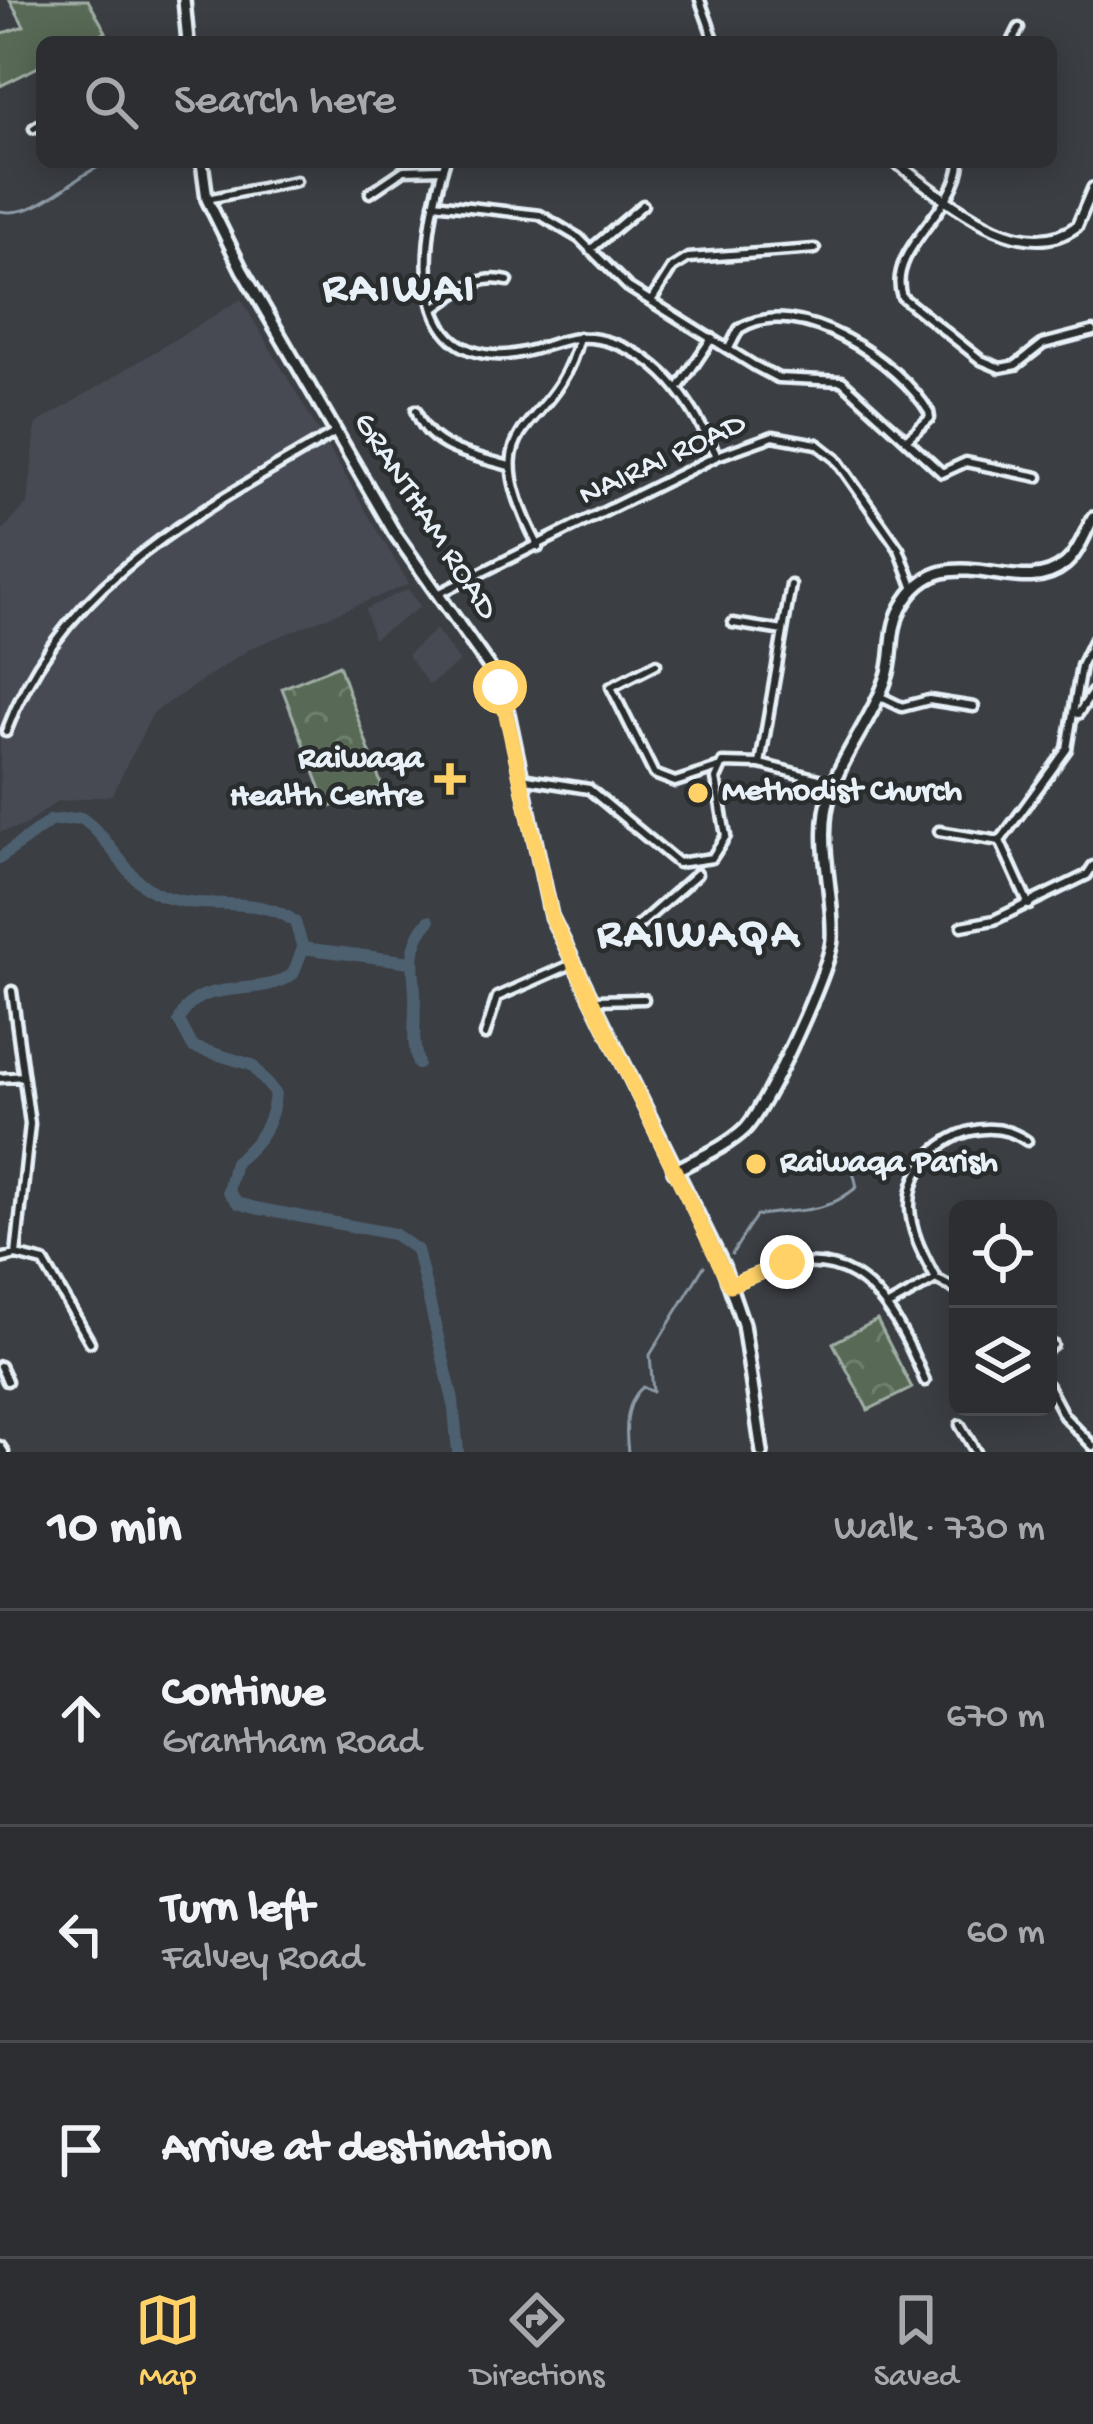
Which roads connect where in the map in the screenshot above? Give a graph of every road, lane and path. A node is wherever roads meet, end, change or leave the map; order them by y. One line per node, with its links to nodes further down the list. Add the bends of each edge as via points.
1 (184, 0): 4 (main road)
2 (700, 0): 5 (street)
3 (1019, 28): 6 (street)
4 (187, 36)
5 (714, 36)
6 (1015, 36)
7 (203, 168): 15 (main road, GRANTHAM ROAD)
8 (424, 168): 14 (street, via 404,170)
9 (443, 168): 17 (street)
10 (903, 168): 16 (main road)
11 (959, 168): 16 (street)
12 (296, 181): 15 (street)
13 (1093, 188): 16 (main road, via 1077,226 1047,241 1002,230)
14 (370, 193)
15 (207, 199): 30 (main road, GRANTHAM ROAD)
16 (947, 199): 24 (street, via 900,269 897,284 913,309 1000,368 1043,344)
17 (433, 203): 20 (street, via 540,215); 23 (street, via 425,252)
18 (643, 205): 20 (street)
19 (815, 249): 22 (street, via 688,258)
20 (590, 250): 22 (street)
21 (508, 281): 23 (street, via 473,281)
22 (652, 299): 26 (street)
23 (434, 309): 25 (street, via 447,332 486,354)
24 (1093, 331)
25 (579, 338): 28 (street, via 628,349); 33 (street, via 569,366 515,442)
26 (712, 338): 27 (street); 28 (street)
27 (729, 348): 31 (street, via 778,378 842,381); 31 (street, via 740,328 763,320 856,341 929,412)
28 (679, 387): 32 (street)
29 (416, 410): 33 (street, via 421,427 445,446)
30 (335, 432): 39 (main road, GRANTHAM ROAD); 48 (street, via 155,540 107,578 31,678)
31 (906, 440): 34 (street, via 942,472 966,462)
32 (717, 456): 36 (street, NAIRAI ROAD); 38 (street, NAIRAI ROAD, via 773,436 817,444 877,514)
33 (509, 466): 36 (street)
34 (1038, 477)
35 (1093, 518): 38 (main road, via 1073,554 1046,574 946,571)
36 (538, 547): 39 (street, NAIRAI ROAD)
37 (791, 585): 41 (street)
38 (914, 589): 45 (main road, via 893,624)
39 (438, 594): 51 (main road, GRANTHAM ROAD, via 494,674)
40 (733, 623): 41 (street)
41 (784, 632): 49 (street)
42 (1093, 641): 47 (street, via 1078,679)
43 (656, 664): 50 (street, via 611,687 654,774 675,782)
44 (1093, 692): 47 (street)
45 (879, 696): 46 (street, via 902,707 929,700); 52 (main road)
46 (974, 707)
47 (1076, 717): 54 (street, via 1058,768)
48 (6, 732)
49 (760, 764): 50 (street, via 732,760); 52 (street)
50 (718, 768): 51 (street, via 726,836 712,858 690,863 678,863 589,789)
51 (520, 778): 60 (main road, GRANTHAM ROAD, via 540,877)
52 (834, 783): 68 (main road, via 825,814 832,941 823,974 754,1119)
53 (938, 831): 54 (street)
54 (1000, 841): 57 (street)
55 (1093, 866): 57 (street)
56 (697, 874): 58 (street)
57 (1029, 905): 59 (street)
58 (638, 926)
59 (962, 926)
60 (572, 964): 63 (main road, GRANTHAM ROAD); 64 (street, via 497,997)
61 (11, 991): 65 (street)
62 (644, 999): 63 (street)
63 (591, 1000): 68 (main road, GRANTHAM ROAD)
64 (485, 1035)
65 (23, 1076): 66 (street); 69 (street, via 30,1124)
66 (0, 1078)
67 (1027, 1141): 71 (street, via 982,1128 947,1141 921,1167 912,1222)
68 (674, 1171): 72 (main road, GRANTHAM ROAD)
69 (16, 1255): 70 (street); 75 (street, via 44,1262)
70 (0, 1259)
71 (936, 1279): 73 (street); 74 (street)
72 (730, 1285): 74 (street, via 809,1260 858,1275); 82 (main road, GRANTHAM ROAD)
73 (949, 1286)
74 (888, 1306): 78 (street)
75 (89, 1342)
76 (0, 1366): 77 (street)
77 (8, 1381)
78 (925, 1381)
79 (1057, 1401): 81 (street)
80 (960, 1425): 83 (street)
81 (1093, 1446)
82 (762, 1452)
83 (976, 1452)

